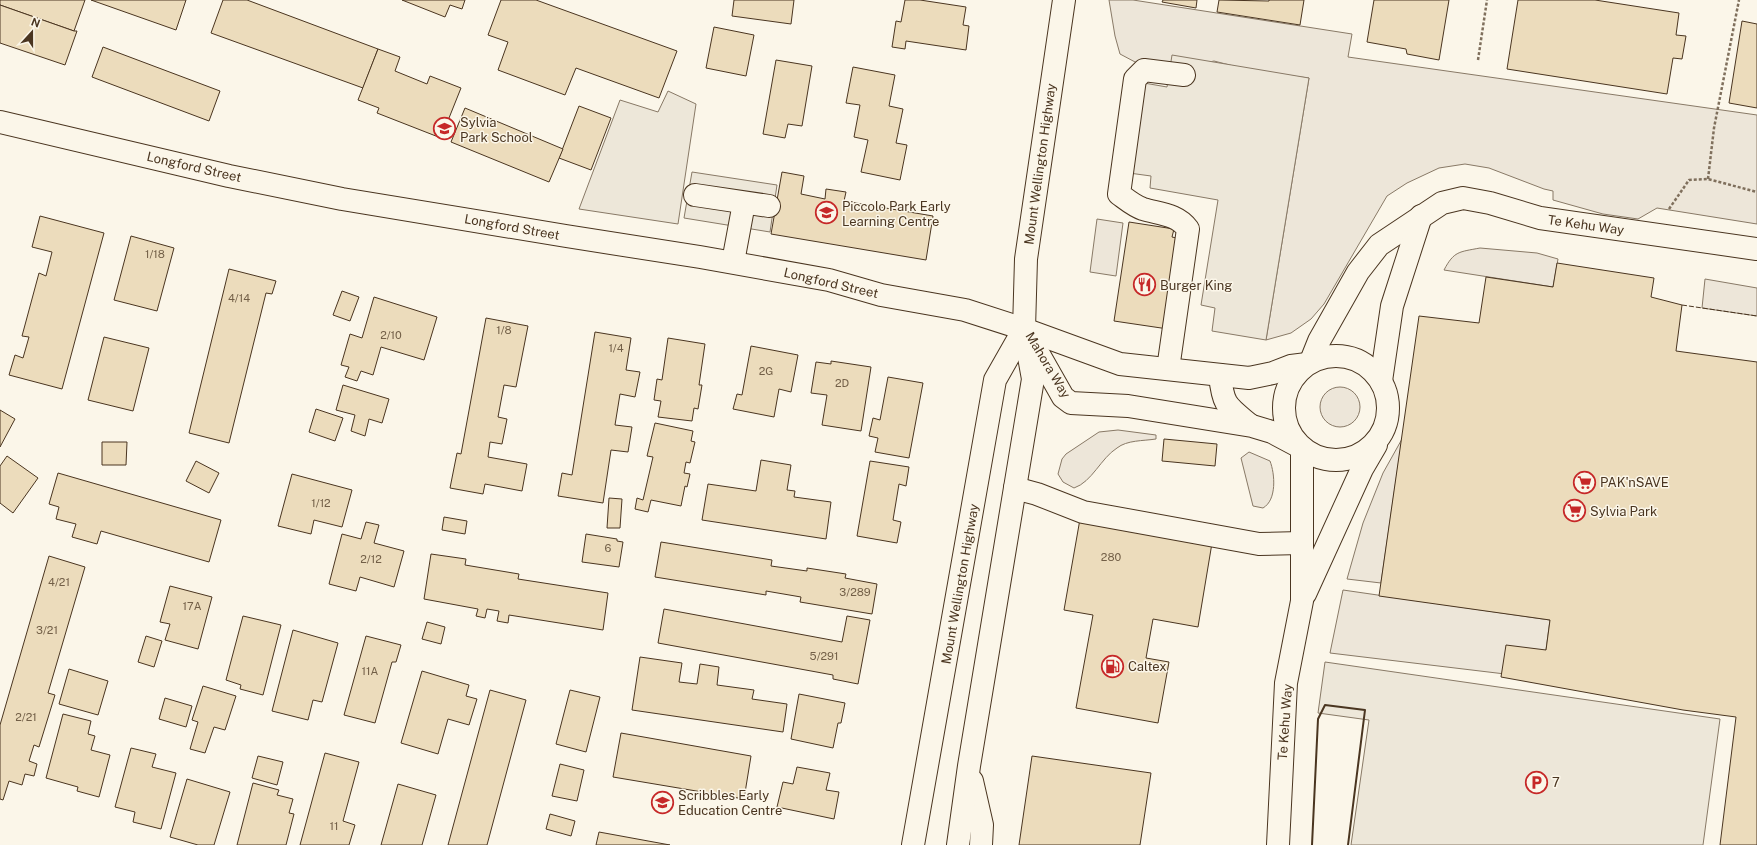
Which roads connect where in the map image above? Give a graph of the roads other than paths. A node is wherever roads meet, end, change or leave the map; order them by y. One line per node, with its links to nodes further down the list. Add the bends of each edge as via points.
1 (1064, 0): 10 (main road, Mount Wellington Highway, via 1026,259)
2 (1184, 74): 12 (main road, via 1144,70 1135,79 1119,194 1142,208 1183,222 1188,229)
3 (0, 122): 9 (main road, Longford Street, via 229,176 342,199)
4 (695, 195): 5 (main road)
5 (744, 202): 6 (main road); 9 (main road)
6 (769, 206)
7 (1421, 216): 8 (main road, Te Kehu Way, via 1442,204 1463,198 1540,218); 11 (main road, Te Kehu Way, via 1379,245 1358,272); 14 (main road, Te Kehu Way, via 1392,306)
8 (1757, 249)
9 (733, 262): 10 (main road, Longford Street, via 829,280 881,296 965,310)
10 (1024, 329): 12 (main road, Mahora Way, via 1120,364); 15 (main road, Mahora Way, via 1063,397 1071,402 1128,406); 18 (main road, Mount Wellington Highway, via 1033,379); 22 (main road, Mount Wellington Highway, via 995,380)
11 (1309, 363): 13 (main road, Mahora Way, via 1249,378); 14 (main road, Te Kehu Way, via 1337,355 1350,358 1362,362 1373,370); 17 (main road, Te Kehu Way, via 1293,378 1285,395 1284,415 1289,433)
12 (1168, 369): 13 (main road, Mahora Way)
13 (1220, 375): 15 (main road, via 1227,406)
14 (1381, 381): 16 (main road, Te Kehu Way, via 1388,408)
15 (1250, 425): 17 (main road, Mahora Way, via 1272,432)
16 (1382, 434): 17 (main road, Te Kehu Way, via 1364,453 1339,461 1313,456); 20 (main road, Te Kehu Way, via 1362,469)
17 (1302, 448): 19 (main road, Te Kehu Way)
18 (1015, 488): 19 (main road, via 1083,512 1259,544); 21 (main road, Mount Wellington Highway)
19 (1301, 543): 20 (main road, Te Kehu Way)
20 (1302, 601): 25 (main road, Te Kehu Way, via 1286,684)
21 (969, 766): 23 (main road, Mount Wellington Highway); 24 (main road, via 982,825)
22 (913, 845)
23 (958, 845)
24 (981, 845)
25 (1278, 845)

